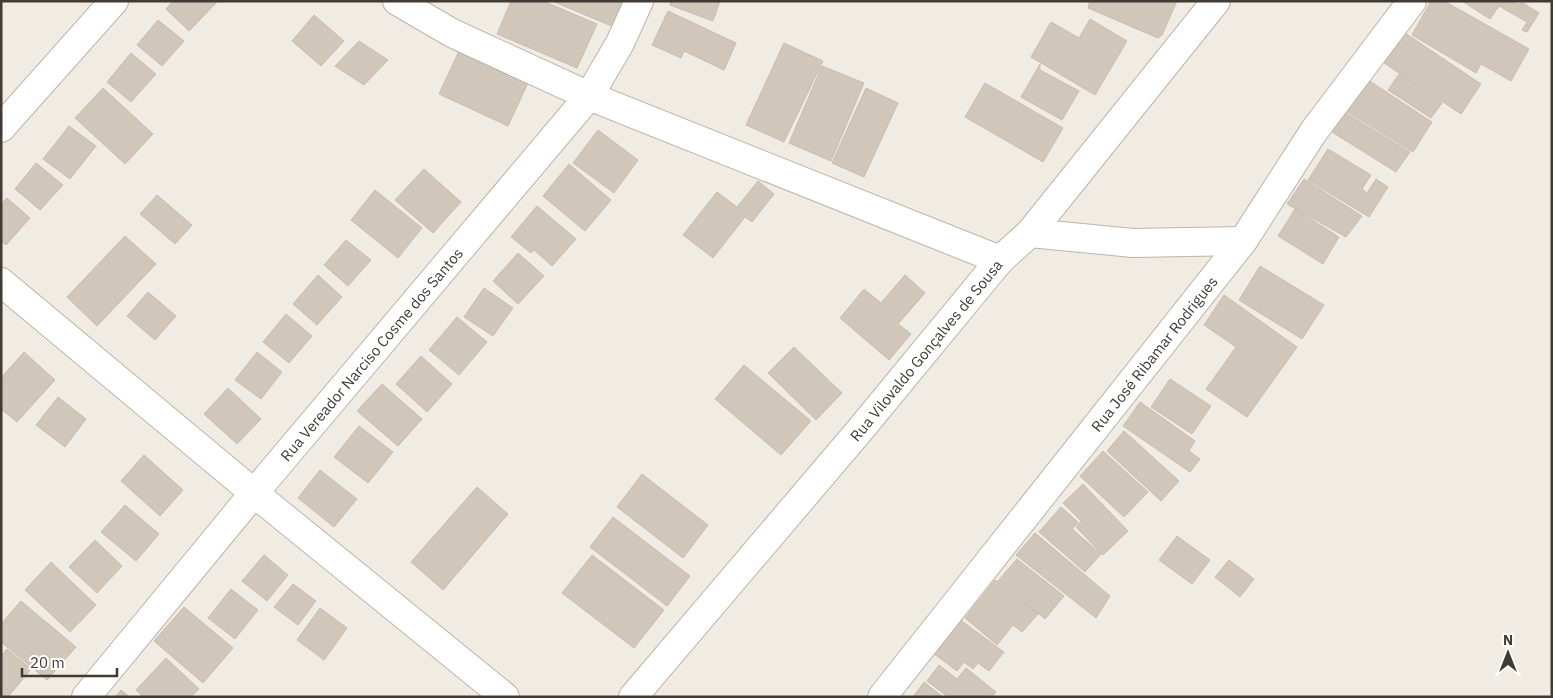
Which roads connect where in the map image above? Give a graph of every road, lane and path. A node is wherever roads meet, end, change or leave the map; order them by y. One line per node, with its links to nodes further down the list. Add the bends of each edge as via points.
1 (114, 1): 7 (street)
2 (397, 1): 6 (street, via 452,33)
3 (639, 1): 6 (street, Rua Vereador Narciso Cosme dos Santos, via 620,43)
4 (1216, 1): 8 (street, Rua Vilovaldo Gonçalves de Sousa)
5 (1412, 1): 9 (street, Rua José Ribamar Rodrigues, via 1314,131)
6 (589, 96): 10 (street); 12 (street, Rua Vereador Narciso Cosme dos Santos)
7 (1, 128)
8 (1030, 233): 9 (street, via 1133,243); 10 (street, Rua Vilovaldo Gonçalves de Sousa)
9 (1243, 241): 16 (street, Rua José Ribamar Rodrigues)
10 (1000, 260): 15 (street, Rua Vilovaldo Gonçalves de Sousa)
11 (1, 282): 12 (street)
12 (254, 493): 13 (street, Rua Vereador Narciso Cosme dos Santos); 14 (street)
13 (86, 697)
14 (505, 697)
15 (633, 697)
16 (882, 697)

